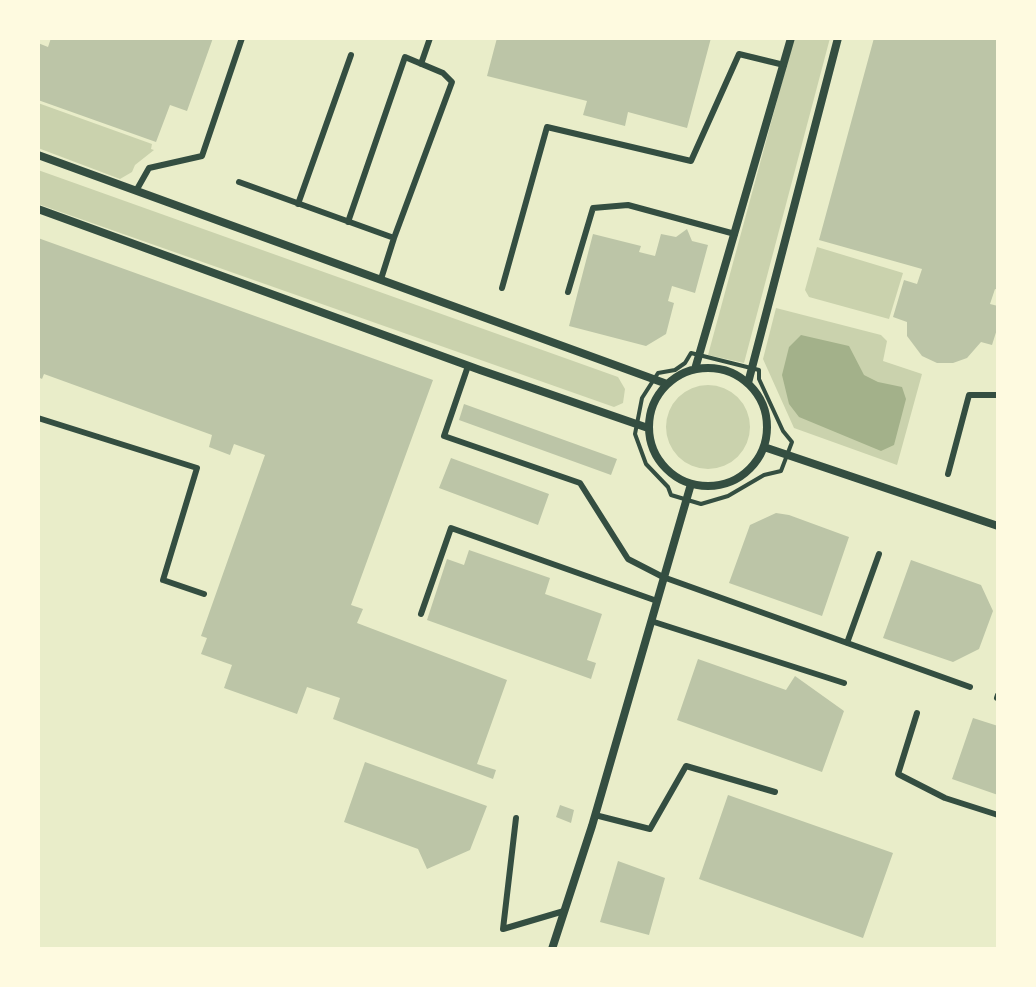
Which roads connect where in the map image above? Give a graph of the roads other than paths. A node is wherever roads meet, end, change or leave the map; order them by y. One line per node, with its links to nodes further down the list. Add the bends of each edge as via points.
1 (242, 38): 10 (lane, via 202,156 149,168)
2 (430, 38): 6 (lane)
3 (791, 38): 7 (street)
4 (838, 38): 21 (street)
5 (351, 55): 11 (lane)
6 (421, 64): 13 (lane, via 405,57); 15 (lane, via 452,82)
7 (784, 65): 14 (street); 17 (lane, via 739,54 691,161 547,127)
8 (38, 155): 10 (street)
9 (239, 182): 11 (lane)
10 (136, 191): 16 (street)
11 (298, 204): 13 (lane)
12 (38, 209): 19 (street)
13 (348, 222): 15 (lane)
14 (735, 234): 18 (lane, via 628,205 593,208); 20 (street)
15 (394, 238): 16 (lane)
16 (381, 279): 22 (street)
17 (502, 288)
18 (568, 292)
19 (468, 366): 25 (street); 31 (lane, via 444,436 580,483 628,559)
20 (695, 369): 21 (street, via 723,370); 22 (street)
21 (748, 383): 26 (street, via 765,413)
22 (667, 384): 25 (street, via 650,412)
23 (998, 395): 27 (lane, via 969,395)
24 (38, 418): 32 (lane, via 197,468 163,580)
25 (648, 428): 28 (street, via 656,457)
26 (764, 447): 28 (street, via 735,480); 29 (street)
27 (948, 474)
28 (691, 484): 31 (street)
29 (998, 526)
30 (879, 554): 36 (lane)
31 (663, 577): 33 (street); 36 (lane)
32 (204, 594)
33 (657, 601): 34 (lane, via 451,528); 35 (street)
34 (421, 614)
35 (651, 621): 37 (lane); 41 (street)
36 (847, 643): 38 (lane)
37 (844, 683)
38 (970, 687)
39 (917, 713): 42 (lane, via 898,774 945,798)
40 (775, 792): 41 (lane, via 686,766 650,829)
41 (595, 815): 44 (street)
42 (998, 815)
43 (516, 818): 44 (lane, via 503,929)
44 (564, 911): 45 (street)
45 (552, 949)

